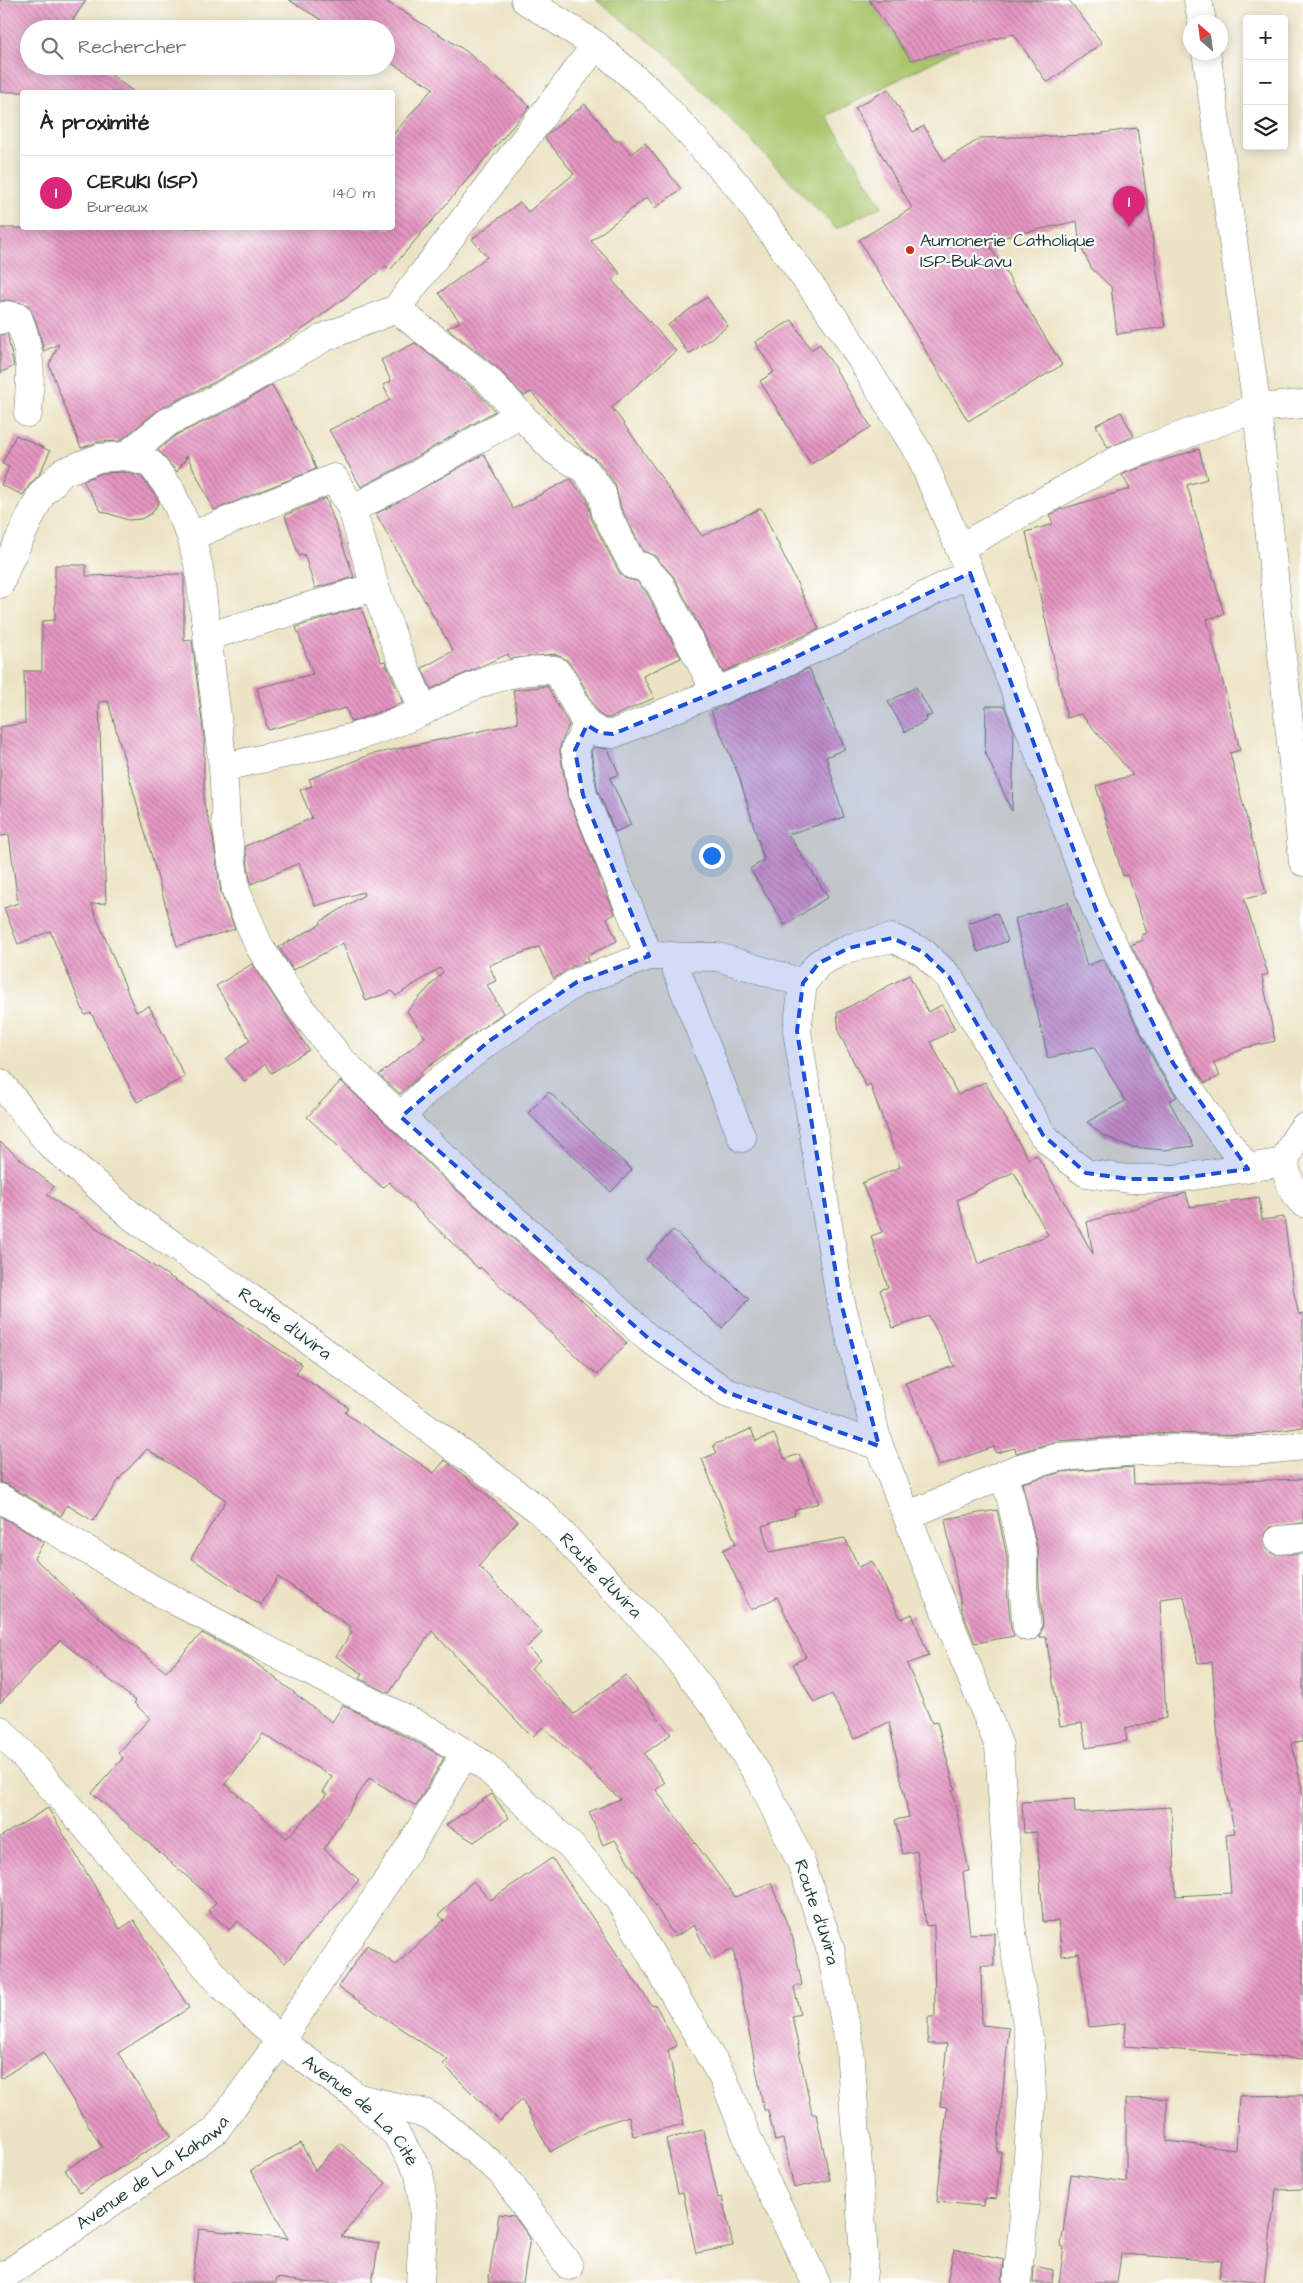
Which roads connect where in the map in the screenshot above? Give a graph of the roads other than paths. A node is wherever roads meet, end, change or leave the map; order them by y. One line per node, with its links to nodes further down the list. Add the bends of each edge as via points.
1 (525, 0): 4 (street)
2 (1198, 0): 3 (street)
3 (1201, 15)
4 (596, 45): 6 (street); 15 (street, via 653,94 738,186 837,322 920,458)
5 (1207, 60): 9 (street)
6 (396, 309): 11 (street, via 487,379); 12 (street, via 325,337 222,396 168,422)
7 (0, 320): 10 (street, via 7,315 18,317 25,335 31,373)
8 (1303, 404): 9 (street)
9 (1257, 408): 15 (street, via 1121,458); 24 (street)
10 (28, 414)
11 (518, 415): 13 (street); 20 (street, via 554,450 585,470 602,494 606,514 633,565 644,567 660,584)
12 (126, 456): 14 (street, via 151,464 170,489); 17 (street, via 98,458 64,472 42,495)
13 (352, 509): 14 (street, via 334,478); 18 (street)
14 (191, 536): 19 (street)
15 (959, 548): 16 (street)
16 (970, 573): 20 (street, via 876,620); 32 (street, via 1097,912 1172,1063)
17 (0, 584)
18 (375, 587): 19 (street); 21 (street)
19 (209, 636): 23 (street)
20 (716, 692): 22 (street, via 613,734 600,733)
21 (424, 711): 22 (street, via 454,693 509,674 555,670); 23 (street, via 361,734)
22 (587, 725): 25 (street, via 576,750 583,795)
23 (223, 767): 28 (street, via 226,820 236,891 259,946 294,1000 341,1060)
24 (1303, 862)
25 (660, 956): 26 (street, via 718,957); 28 (street, via 577,982 489,1041 426,1091); 30 (street)
26 (803, 983): 32 (street, via 819,963 849,948 892,938 923,952 949,977 1043,1135 1086,1173 1129,1179 1174,1179); 34 (street, via 797,1031 840,1299)
27 (0, 1083): 48 (street, Route d'Uvira, via 50,1144 134,1218 272,1313 539,1510 664,1641 718,1711 761,1780 800,1860 830,1948 850,2047 864,2258)
28 (401, 1117): 34 (street, via 648,1338 685,1364 726,1392)
29 (1303, 1128): 31 (street, via 1293,1141)
30 (742, 1138)
31 (1285, 1162): 32 (street); 33 (street, via 1292,1187)
32 (1248, 1169)
33 (1303, 1203)
34 (879, 1446): 38 (street)
35 (1303, 1446): 36 (street, via 1254,1451 1172,1449 1059,1457)
36 (1002, 1475): 38 (street); 39 (street, via 1010,1495 1023,1555)
37 (0, 1498): 41 (street, via 150,1588 430,1730)
38 (906, 1516): 49 (street, via 999,1746 1011,1926 1030,2044 1032,2097)
39 (1027, 1626)
40 (0, 1730): 42 (street, Avenue de La Cité, via 223,1986)
41 (465, 1753): 42 (street, Avenue de La Kahawa, via 413,1842); 47 (street, via 526,1802 618,1898 723,2078 764,2178)
42 (280, 2041): 43 (street, Avenue de La Cité); 45 (street, Avenue de La Kahawa, via 215,2131)
43 (357, 2097): 44 (street, via 426,2114 443,2124 501,2172); 46 (street, Avenue de La Cité, via 396,2134 419,2172 424,2212)
44 (570, 2266)
45 (0, 2279)
46 (420, 2283)
47 (816, 2283)
48 (862, 2283)
49 (1017, 2283)

